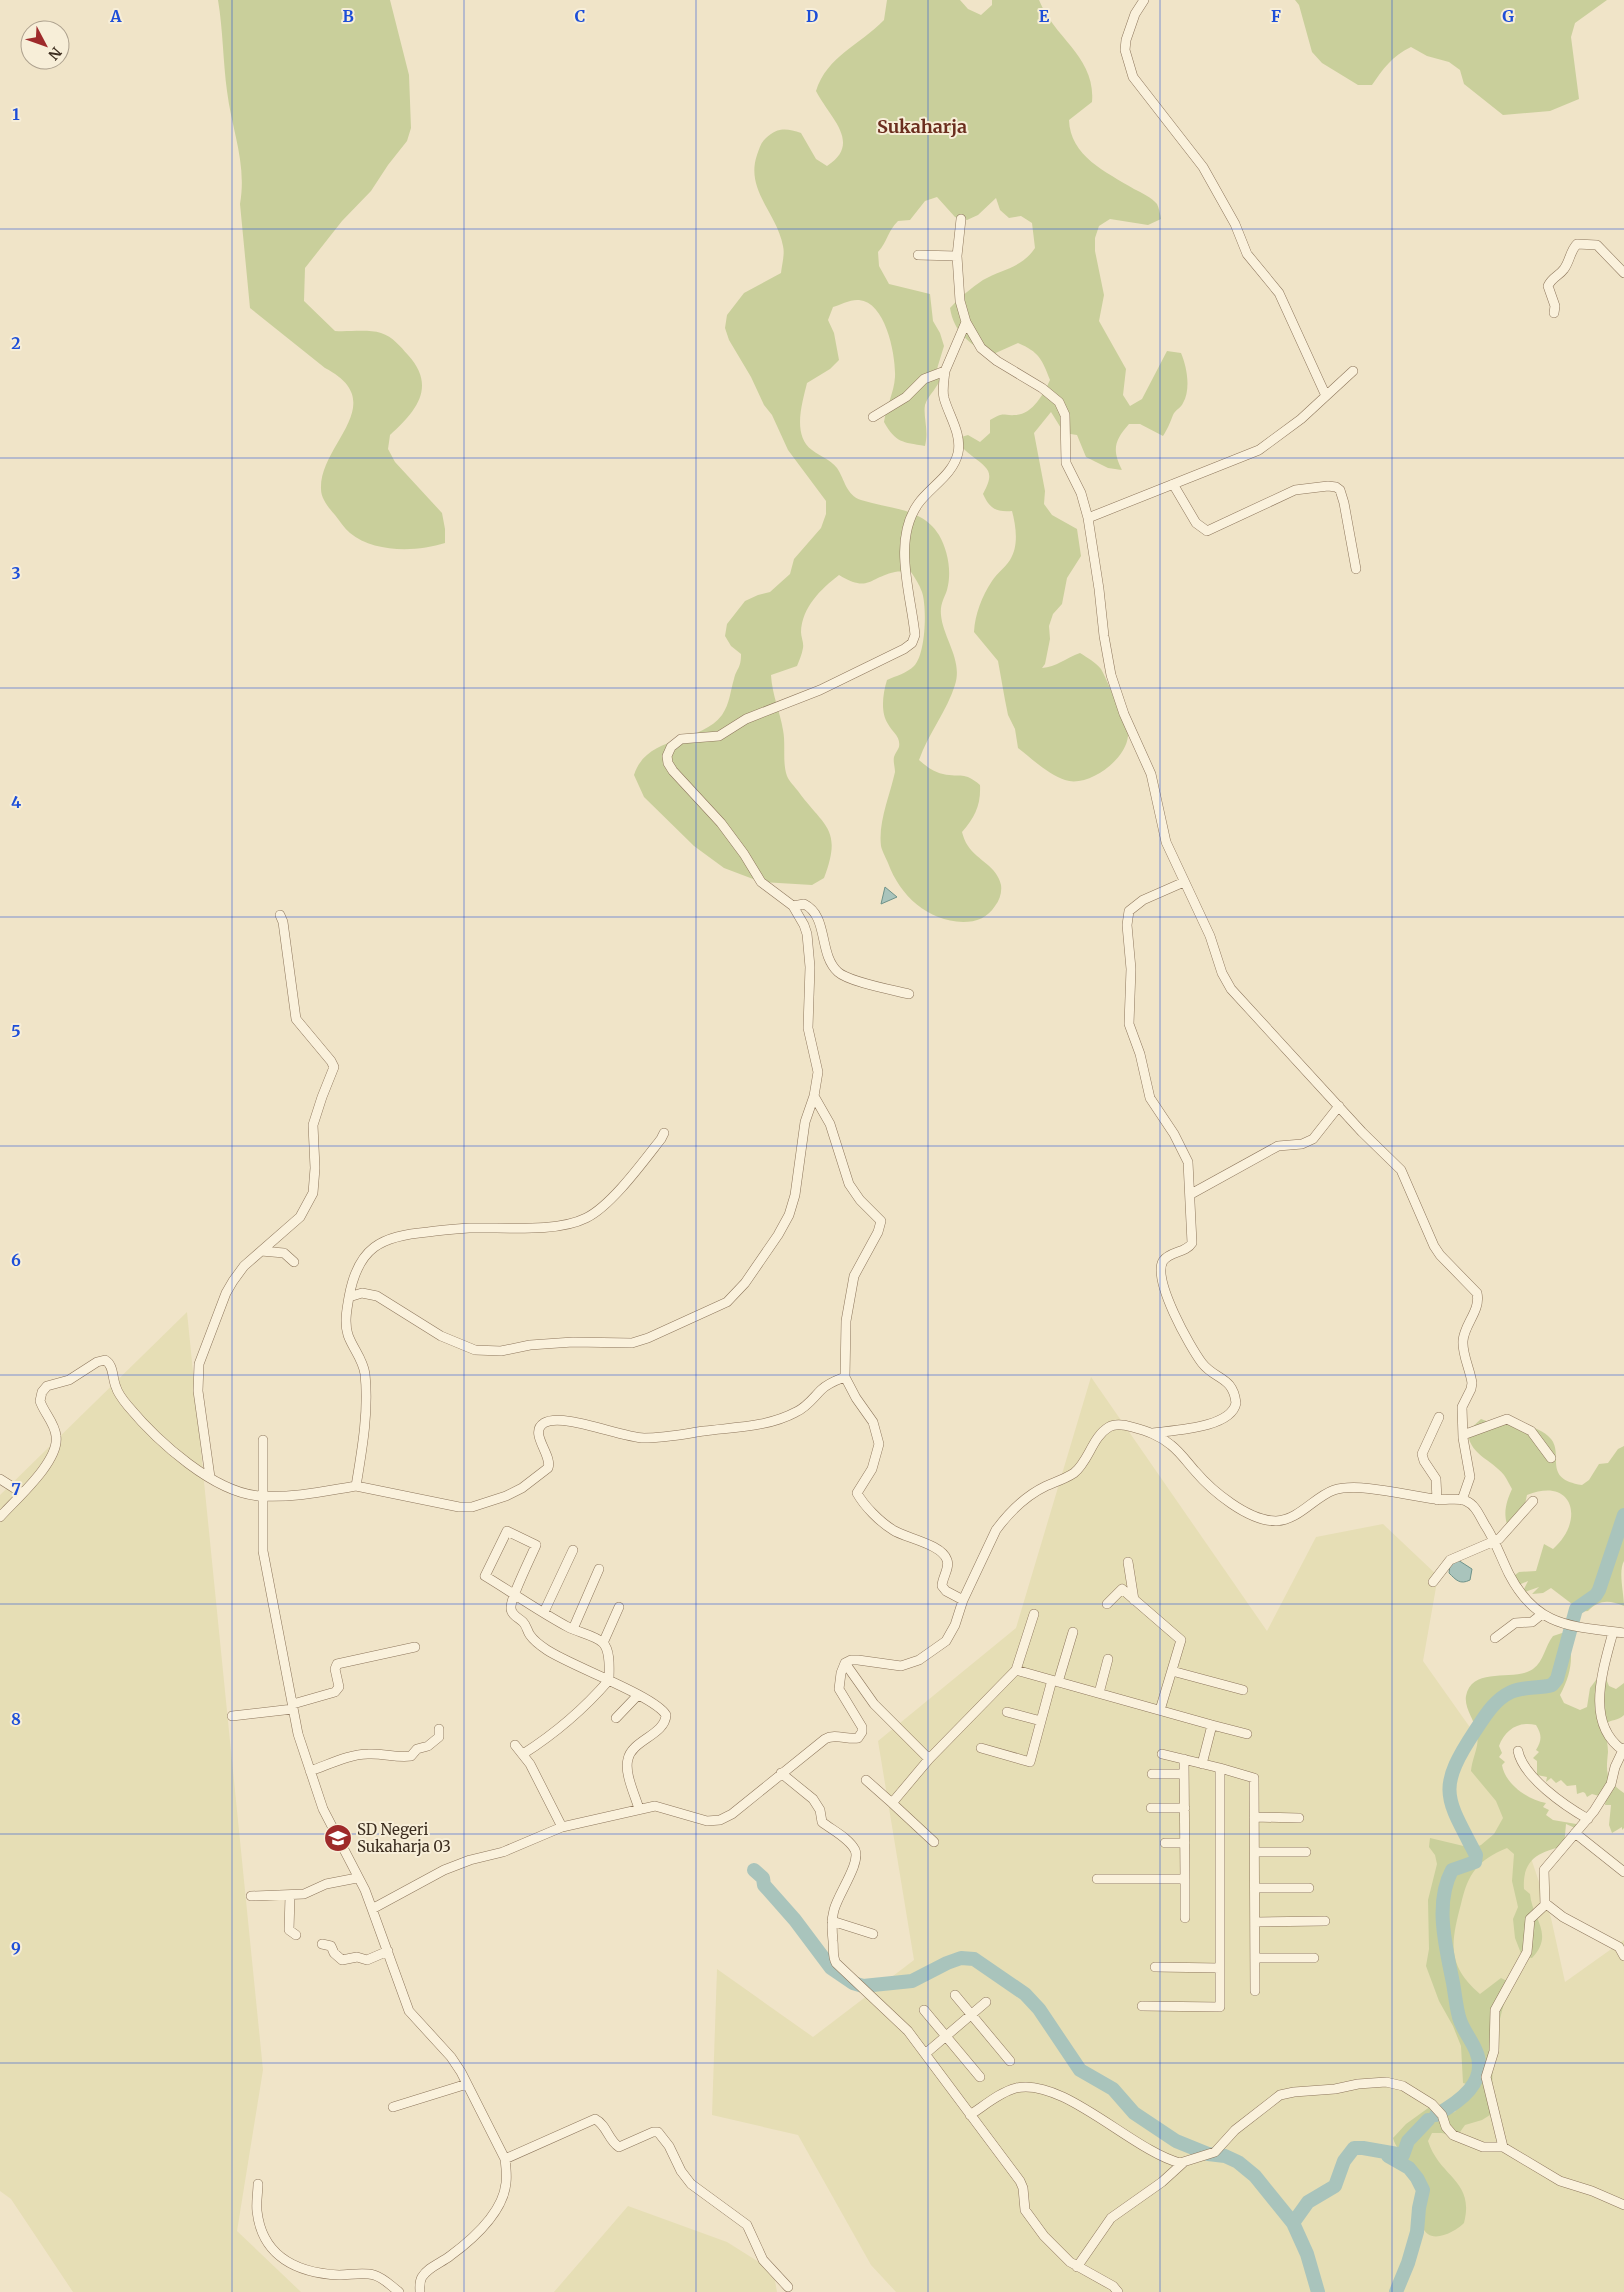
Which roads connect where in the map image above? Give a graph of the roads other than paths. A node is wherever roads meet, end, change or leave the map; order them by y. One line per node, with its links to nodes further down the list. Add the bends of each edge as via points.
1 (1144, 0): 10 (street, via 1126,40 1133,77 1203,167 1235,224 1247,254 1279,293)
2 (961, 219): 4 (street)
3 (918, 255): 4 (street)
4 (956, 256): 7 (street, via 960,301)
5 (1624, 273): 6 (street, via 1597,245 1577,244 1563,271 1554,276 1548,286)
6 (1554, 313)
7 (966, 322): 9 (street); 13 (street, via 986,353 1059,402 1065,415 1066,463)
8 (1353, 371): 10 (street)
9 (945, 372): 11 (street, via 924,379 906,398); 16 (street, via 944,396 958,449 954,463 918,503 907,526 906,564 915,635 912,643 820,690 746,719 719,736 681,739 671,747 667,756 672,771 721,823 761,882)
10 (1326, 396): 12 (street, via 1259,450)
11 (873, 417)
12 (1173, 484): 13 (street); 14 (street, via 1196,523 1207,531 1295,490 1336,487 1344,503)
13 (1088, 518): 15 (street, via 1111,675 1150,774 1166,842)
14 (1356, 569)
15 (1184, 882): 20 (street, via 1231,989); 22 (street, via 1143,900 1129,911 1127,925 1131,1033 1140,1054 1150,1098 1185,1153)
16 (793, 906): 18 (street, via 804,904 815,914 829,958 841,974); 19 (street, via 804,925 809,954 808,1028 817,1063)
17 (280, 915): 23 (street, via 296,1019 334,1067 314,1126 313,1193 300,1216)
18 (909, 994)
19 (814, 1096): 25 (street, via 805,1122 789,1215 757,1266 727,1302 648,1338 623,1344 573,1342 483,1351 453,1342 377,1296 362,1293); 26 (street, via 830,1124 849,1184 882,1221 854,1276 846,1321)
20 (1339, 1106): 22 (street, via 1308,1143 1278,1146); 29 (street, via 1401,1170 1434,1246 1477,1293 1477,1305 1462,1343 1472,1383 1462,1406)
21 (664, 1133): 25 (street, via 616,1192 586,1218 538,1227 469,1228 394,1236 376,1246 364,1258 354,1275)
22 (1191, 1194): 28 (street, via 1192,1243 1165,1259 1161,1278 1169,1302 1197,1356 1207,1369 1228,1382 1236,1405 1228,1417 1211,1424)
23 (260, 1251): 24 (street, via 284,1253); 32 (street, via 244,1266 226,1294 199,1364 198,1391)
24 (294, 1262)
25 (349, 1297): 34 (street, via 346,1326 364,1368 366,1391)
26 (845, 1377): 34 (street, via 829,1384 799,1411 758,1425 640,1438 577,1422 546,1422 539,1435 549,1460 548,1468 522,1488 481,1505 459,1507); 47 (street, via 873,1422 879,1444 874,1463 857,1490 858,1495 892,1529 944,1555 948,1564 942,1586)
27 (1439, 1417): 37 (street, via 1422,1454 1436,1479)
28 (1153, 1433): 37 (street, via 1173,1446 1203,1480 1231,1503 1265,1519 1278,1521 1289,1518 1338,1489 1371,1490); 47 (street, via 1127,1425 1110,1426 1073,1473 1016,1506 996,1530)
29 (1463, 1435): 31 (street, via 1507,1420 1531,1432); 38 (street, via 1470,1477)
30 (263, 1440): 36 (street)
31 (1551, 1458)
32 (210, 1477): 35 (street, via 179,1456 129,1408 116,1388 111,1364 102,1360 76,1377 43,1390 40,1401 54,1428 55,1450); 36 (street, via 234,1490)
33 (0, 1479): 35 (street)
34 (356, 1486): 36 (street, via 311,1494)
35 (22, 1492): 40 (street)
36 (262, 1496): 70 (street, via 263,1551)
37 (1437, 1500): 38 (street)
38 (1462, 1500): 41 (street, via 1477,1510)
39 (1532, 1500): 41 (street, via 1503,1535)
40 (0, 1517)
41 (1494, 1541): 45 (street, via 1450,1560); 53 (street, via 1516,1585)
42 (573, 1550): 51 (street)
43 (1128, 1562): 48 (street)
44 (599, 1568): 54 (street)
45 (1433, 1582)
46 (515, 1595): 46 (street, via 485,1576 508,1531 536,1545); 51 (street); 65 (street, via 510,1608 524,1622 531,1637 561,1658)
47 (963, 1600): 62 (street, via 956,1625 946,1641 919,1660 901,1666 858,1660)
48 (1134, 1600): 49 (street, via 1122,1589); 64 (street, via 1181,1640)
49 (1107, 1604)
50 (618, 1607): 59 (street)
51 (544, 1612): 54 (street)
52 (1034, 1614): 63 (street)
53 (1542, 1614): 56 (street, via 1559,1623); 58 (street, via 1532,1622 1517,1622)
54 (573, 1629): 59 (street)
55 (1073, 1632): 66 (street)
56 (1613, 1632): 57 (street); 81 (street, via 1598,1699 1607,1734)
57 (1624, 1633)
58 (1495, 1638)
59 (603, 1643): 65 (street, via 608,1652)
60 (415, 1647): 70 (street, via 338,1664 335,1669 339,1687 336,1692)
61 (1108, 1659): 68 (street)
62 (845, 1663): 85 (street, via 874,1704); 90 (street, via 839,1689 858,1720 861,1734 851,1739 827,1737)
63 (1016, 1670): 66 (street); 85 (street)
64 (1172, 1671): 67 (street); 71 (street)
65 (610, 1680): 69 (street); 83 (street, via 566,1725)
66 (1055, 1681): 68 (street); 75 (street)
67 (1243, 1690)
68 (1099, 1693): 71 (street)
69 (638, 1695): 74 (street); 97 (street, via 661,1709 666,1719 628,1758)
70 (293, 1706): 73 (street); 89 (street)
71 (1160, 1710): 76 (street)
72 (1007, 1712): 75 (street)
73 (232, 1716)
74 (616, 1718)
75 (1041, 1722): 80 (street, via 1030,1762)
76 (1212, 1725): 78 (street); 87 (street)
77 (439, 1729): 89 (street, via 439,1737 429,1746 417,1748 411,1756 399,1758 365,1754)
78 (1247, 1734)
79 (515, 1745): 83 (street)
80 (981, 1748)
81 (1624, 1749): 100 (street, via 1611,1784)
82 (1518, 1751): 100 (street, via 1522,1764 1546,1788)
83 (523, 1754): 101 (street)
84 (1162, 1754): 86 (street)
85 (929, 1759): 94 (street)
86 (1184, 1759): 87 (street); 92 (street)
87 (1202, 1764): 88 (street)
88 (1220, 1768): 98 (street, via 1254,1778); 130 (street)
89 (310, 1771): 109 (street, via 323,1809)
90 (781, 1773): 97 (street, via 732,1814 720,1820 699,1819 655,1806); 119 (street, via 813,1799 820,1810 822,1822 854,1850 856,1864 840,1894)
91 (1152, 1774): 92 (street)
92 (1184, 1774): 96 (street)
93 (866, 1780): 94 (street)
94 (892, 1803): 103 (street)
95 (1150, 1808): 96 (street)
96 (1184, 1808): 105 (street)
97 (639, 1809): 101 (street)
98 (1254, 1817): 99 (street); 106 (street)
99 (1299, 1818)
100 (1588, 1819): 102 (street)
101 (562, 1827): 117 (street, via 503,1852 444,1870)
102 (1575, 1833): 108 (street); 116 (street, via 1544,1870)
103 (934, 1842)
104 (1164, 1843): 105 (street)
105 (1185, 1843): 110 (street)
106 (1254, 1852): 107 (street); 112 (street)
107 (1306, 1852)
108 (1624, 1872)
109 (358, 1878): 115 (street); 117 (street)
110 (1185, 1878): 111 (street); 118 (street)
111 (1097, 1879)
112 (1255, 1888): 113 (street); 121 (street)
113 (1309, 1888)
114 (250, 1896): 115 (street)
115 (290, 1896): 123 (street, via 289,1930)
116 (1545, 1903): 126 (street, via 1563,1917 1619,1946); 144 (street, via 1530,1919 1527,1952 1495,2010 1494,2051 1486,2080)
117 (372, 1908): 125 (street)
118 (1185, 1918)
119 (832, 1921): 122 (street); 138 (street, via 834,1959 898,2021)
120 (1325, 1921): 121 (street)
121 (1255, 1922): 127 (street)
122 (874, 1934)
123 (296, 1935)
124 (322, 1944): 125 (street, via 331,1946 342,1960 357,1956 367,1960)
125 (388, 1951): 141 (street, via 409,2011 451,2057)
126 (1624, 1956)
127 (1255, 1958): 128 (street); 131 (street)
128 (1314, 1958)
129 (1155, 1967): 130 (street)
130 (1220, 1968): 134 (street, via 1220,2007)
131 (1255, 1991)
132 (955, 1995): 136 (street)
133 (986, 2002): 136 (street)
134 (1142, 2006)
135 (924, 2010): 137 (street)
136 (972, 2013): 137 (street); 139 (street)
137 (947, 2036): 138 (street); 140 (street)
138 (925, 2054): 143 (street)
139 (1010, 2061)
140 (980, 2077)
141 (467, 2084): 142 (street); 145 (street)
142 (393, 2107)
143 (970, 2115): 146 (street, via 1012,2089 1033,2087 1070,2101 1159,2154); 149 (street, via 1020,2181 1029,2218 1054,2247)
144 (1504, 2147): 146 (street, via 1483,2147 1453,2135 1432,2104 1391,2082 1280,2095 1248,2119 1213,2153); 148 (street, via 1560,2181)
145 (505, 2159): 150 (street, via 595,2119 619,2147 658,2132 691,2184 747,2225 763,2260); 152 (street, via 506,2183 495,2211 469,2240 425,2273)
146 (1184, 2162): 149 (street, via 1112,2218)
147 (258, 2184): 151 (street, via 257,2211 264,2233 288,2262 313,2272 376,2276)
148 (1624, 2205)
149 (1078, 2267): 153 (street)
150 (788, 2287)
151 (399, 2292)
152 (420, 2292)
153 (1118, 2292)

